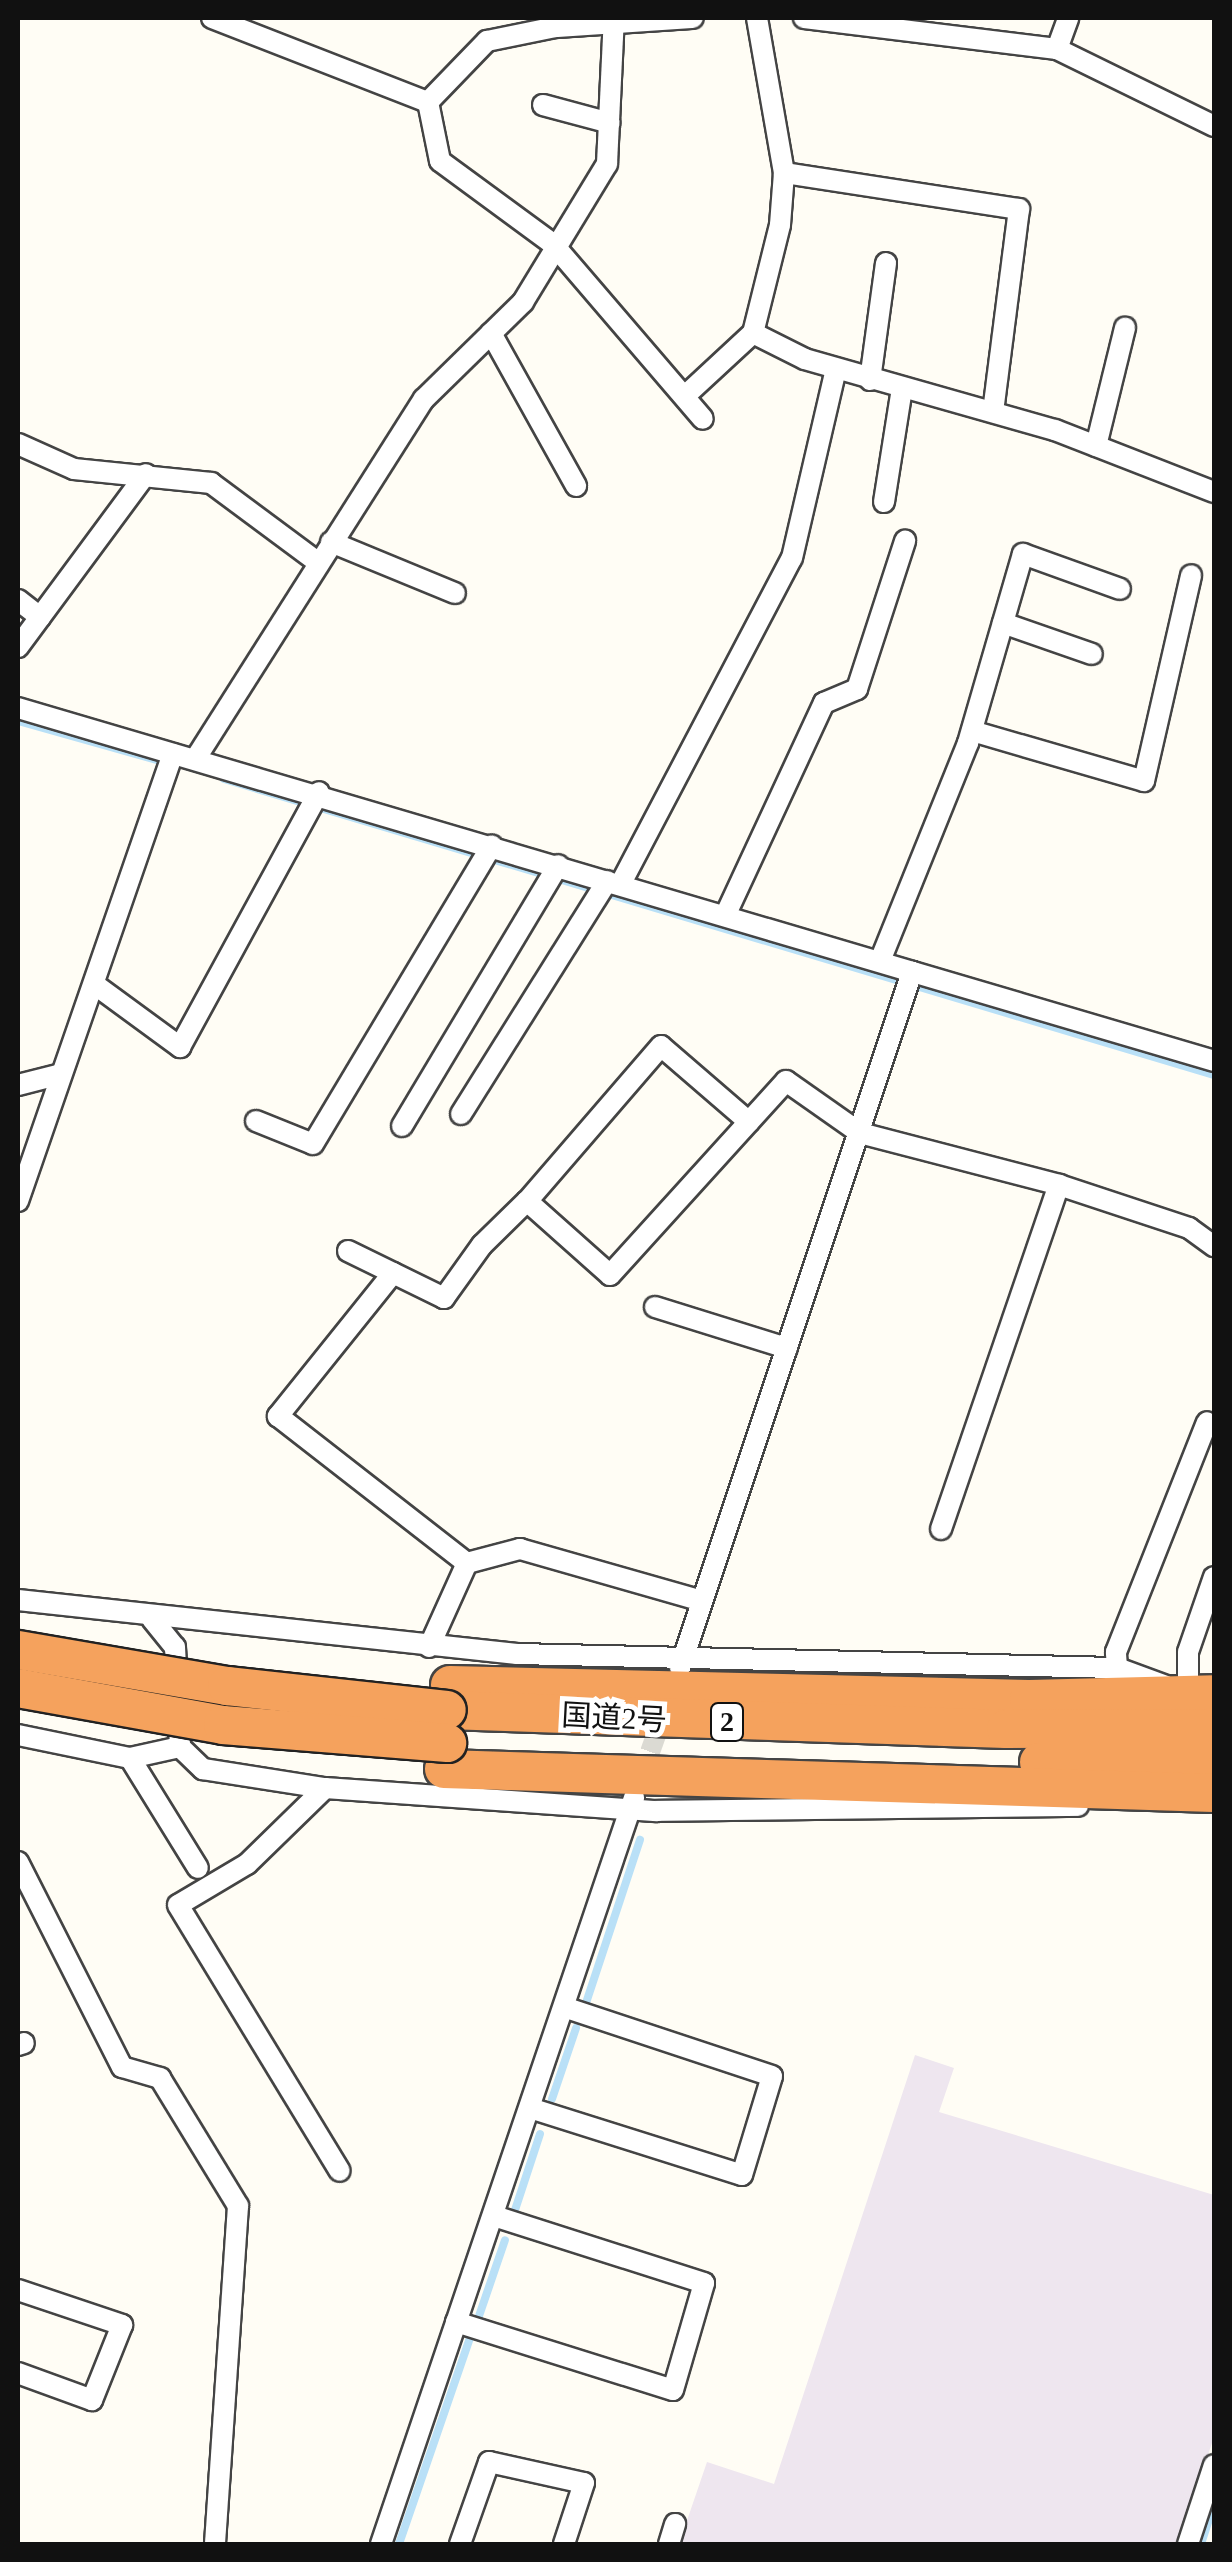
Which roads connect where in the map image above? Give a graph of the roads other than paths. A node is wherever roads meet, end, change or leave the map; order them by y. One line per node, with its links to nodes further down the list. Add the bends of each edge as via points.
1 (212, 18): 9 (street)
2 (693, 18): 6 (street)
3 (757, 18): 13 (street)
4 (804, 18): 8 (street)
5 (1068, 18): 8 (street)
6 (615, 21): 7 (street); 11 (street)
7 (552, 22): 9 (street, via 486,41)
8 (1058, 49): 12 (street)
9 (428, 102): 14 (street, via 440,161)
10 (543, 105): 11 (street)
11 (610, 123): 14 (street, via 607,164)
12 (1214, 126)
13 (784, 173): 18 (street, via 780,225); 23 (street, via 1019,210)
14 (553, 244): 17 (street, via 523,302); 22 (street)
15 (886, 263): 20 (street)
16 (1125, 328): 26 (street)
17 (490, 332): 28 (street); 32 (street, via 424,399)
18 (753, 332): 19 (street); 22 (street)
19 (836, 369): 20 (street); 49 (street, via 792,558)
20 (870, 380): 21 (street)
21 (902, 388): 23 (street); 30 (street)
22 (686, 396): 24 (street)
23 (992, 411): 26 (street)
24 (703, 419)
25 (18, 444): 27 (street, via 74,468)
26 (1096, 446): 29 (street)
27 (146, 474): 33 (street, via 212,483); 38 (street)
28 (576, 486)
29 (1214, 492)
30 (884, 502)
31 (905, 540): 50 (street, via 857,689 824,702)
32 (331, 542): 33 (street); 36 (street)
33 (316, 561): 44 (street)
34 (1191, 575): 43 (street, via 1144,782)
35 (1120, 589): 39 (street, via 1023,554)
36 (455, 593)
37 (18, 600): 38 (street)
38 (40, 617): 40 (street)
39 (1003, 622): 41 (street); 43 (street)
40 (18, 647)
41 (1092, 654)
42 (18, 708): 45 (street)
43 (972, 731): 51 (street, via 926,863)
44 (196, 758): 45 (street); 46 (street)
45 (172, 761): 53 (street)
46 (314, 802): 47 (street); 53 (street, via 180,1047)
47 (487, 853): 48 (street); 58 (street, via 312,1144)
48 (553, 873): 49 (street); 60 (street)
49 (607, 887): 50 (street); 57 (street)
50 (725, 916): 51 (street)
51 (880, 961): 52 (street)
52 (909, 980): 54 (street); 61 (street)
53 (94, 984): 55 (street)
54 (1214, 1061)
55 (60, 1074): 56 (street); 63 (street)
56 (18, 1085)
57 (461, 1114)
58 (256, 1120)
59 (749, 1122): 61 (street, via 786,1081); 64 (street, via 610,1276); 64 (street, via 661,1046)
60 (402, 1126)
61 (860, 1133): 62 (street); 69 (street)
62 (1059, 1185): 65 (street, via 1190,1228); 71 (street)
63 (18, 1201)
64 (527, 1201): 67 (street, via 482,1245 444,1298)
65 (1214, 1246)
66 (348, 1250): 67 (street)
67 (393, 1273): 72 (street, via 278,1416)
68 (654, 1307): 69 (street)
69 (787, 1348): 75 (street)
70 (1207, 1422): 80 (street, via 1116,1652)
71 (941, 1529)
72 (467, 1564): 75 (street, via 520,1549); 77 (street)
73 (1214, 1577): 82 (street, via 1188,1652)
74 (18, 1600): 76 (street)
75 (702, 1601): 79 (street)
76 (152, 1619): 77 (street); 88 (street, via 175,1647)
77 (429, 1647): 79 (street)
78 (18, 1649): 84 (highway, 国道2号 / 2, bridge)
79 (680, 1665): 80 (street)
80 (1116, 1668): 82 (street)
81 (18, 1688): 84 (highway, 国道2号 / 2, bridge, via 223,1725)
82 (1201, 1694): 84 (highway)
83 (18, 1711): 84 (highway, via 218,1747)
84 (447, 1727): 87 (highway, 国道2号 / 2, via 669,1757); 92 (highway)
85 (1214, 1728): 87 (highway, 国道2号 / 2)
86 (18, 1735): 89 (street)
87 (1005, 1746): 90 (highway, 国道2号 / 2)
88 (180, 1747): 89 (street); 91 (street, via 203,1769)
89 (130, 1758): 96 (street)
90 (1214, 1762)
91 (325, 1788): 93 (street); 99 (street, via 247,1864 178,1905)
92 (1214, 1793)
93 (634, 1801): 94 (street); 97 (street)
94 (1214, 1802)
95 (18, 1862): 106 (street, via 122,2067 160,2078 238,2206)
96 (198, 1868)
97 (566, 2008): 98 (street); 98 (street, via 772,2076 742,2175)
98 (533, 2108): 100 (street)
99 (340, 2171)
100 (494, 2216): 102 (street); 102 (street, via 704,2283 673,2390)
101 (18, 2290): 103 (street, via 122,2325 92,2400)
102 (456, 2322): 107 (street)
103 (18, 2373)
104 (1214, 2465): 111 (street)
105 (676, 2524): 110 (street)
106 (216, 2544)
107 (381, 2544)
108 (460, 2544): 109 (street, via 489,2462 584,2483)
109 (564, 2544)
110 (668, 2544)
111 (1188, 2544)

